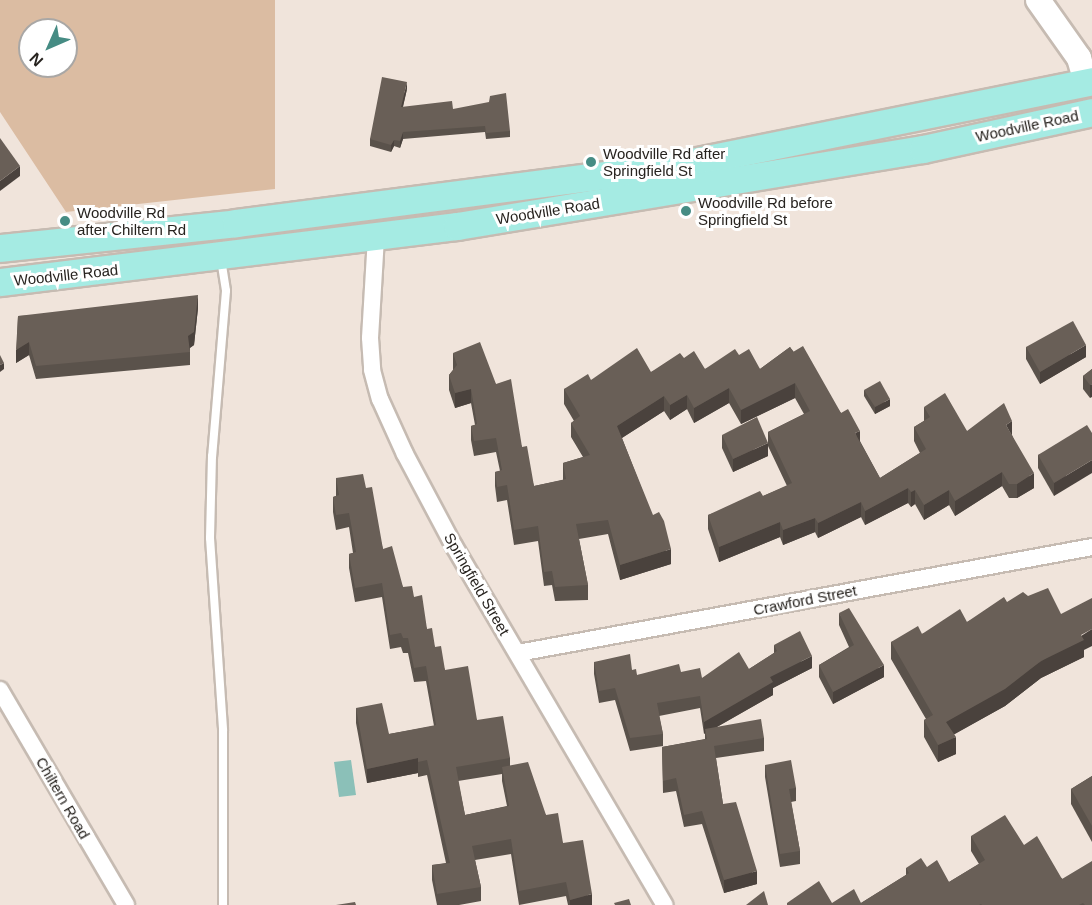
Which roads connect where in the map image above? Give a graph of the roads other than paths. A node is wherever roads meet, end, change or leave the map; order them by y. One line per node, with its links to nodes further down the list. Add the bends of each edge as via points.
1 (1038, 0): 2 (street, via 1079,58)
2 (1089, 82): 5 (main road, Woodville Road, via 667,167 236,223)
3 (1092, 112): 4 (main road, Woodville Road, via 923,149)
4 (376, 237): 6 (main road, Woodville Road); 9 (street, Springfield Street, via 370,338 372,370 380,399 420,486)
5 (0, 248)
6 (233, 257): 7 (main road, Woodville Road); 12 (lane, via 226,291 212,456 210,538 223,731)
7 (0, 282)
8 (1092, 547): 9 (street, Crawford Street)
9 (518, 653): 13 (street, Springfield Street)
10 (0, 690): 11 (street, Chiltern Road)
11 (126, 905)
12 (224, 905)
13 (665, 905)

